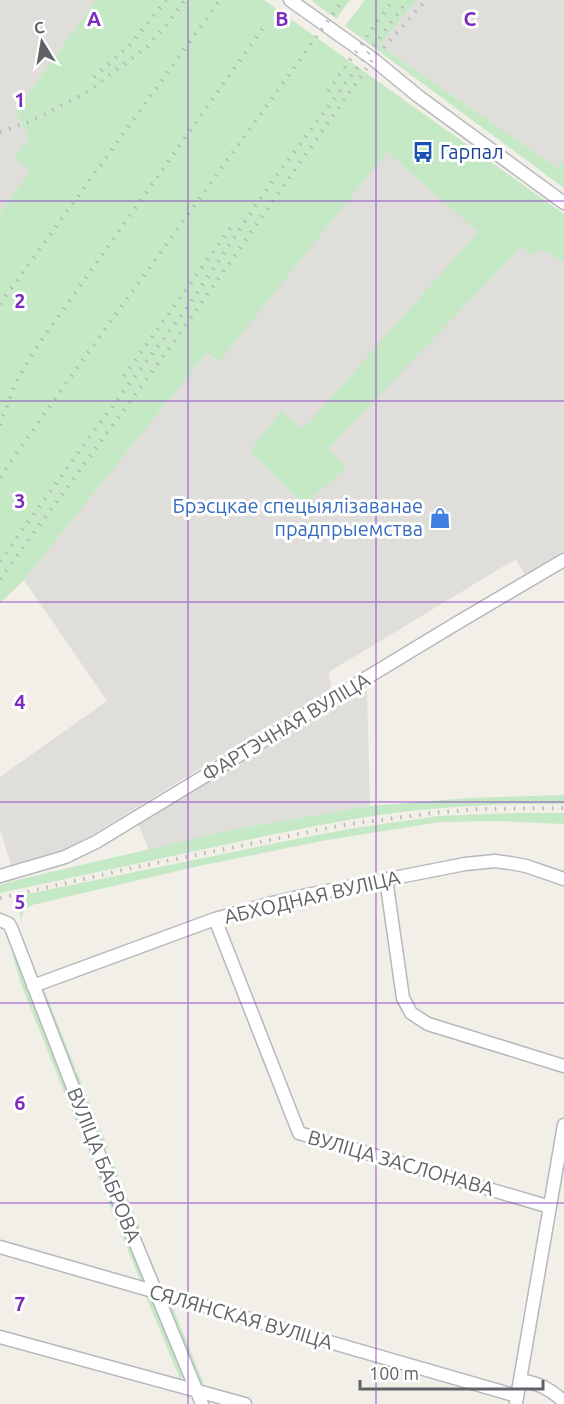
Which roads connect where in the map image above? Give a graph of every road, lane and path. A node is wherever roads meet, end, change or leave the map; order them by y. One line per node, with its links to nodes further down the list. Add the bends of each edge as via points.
1 (290, 0): 2 (street)
2 (564, 203)
3 (564, 560): 4 (street, ФАРТЭЧНАЯ ВУЛІЦА, via 96,842 65,857)
4 (0, 876)
5 (386, 879): 6 (street, АБХОДНАЯ ВУЛІЦА, via 495,861); 7 (street, АБХОДНАЯ ВУЛІЦА, via 272,903); 10 (street, via 403,998 411,1013 428,1024)
6 (564, 879)
7 (214, 920): 9 (street, АБХОДНАЯ ВУЛІЦА); 12 (street, ВУЛІЦА ЗАСЛОНАВА, via 299,1133)
8 (4, 922): 9 (street, ВУЛІЦА БАБРОВА)
9 (33, 986): 14 (street, ВУЛІЦА БАБРОВА)
10 (564, 1066)
11 (564, 1125): 12 (street)
12 (550, 1207): 16 (street)
13 (0, 1247): 14 (street, СЯЛЯНСКАЯ ВУЛІЦА)
14 (155, 1292): 17 (street, ВУЛІЦА БАБРОВА); 18 (street, СЯЛЯНСКАЯ ВУЛІЦА)
15 (0, 1337): 17 (street)
16 (520, 1380): 18 (street); 19 (street, via 541,1385)
17 (196, 1391): 20 (street, ВУЛІЦА БАБРОВА); 21 (street)
18 (516, 1400)
19 (564, 1402)
20 (202, 1404)
21 (244, 1404)

